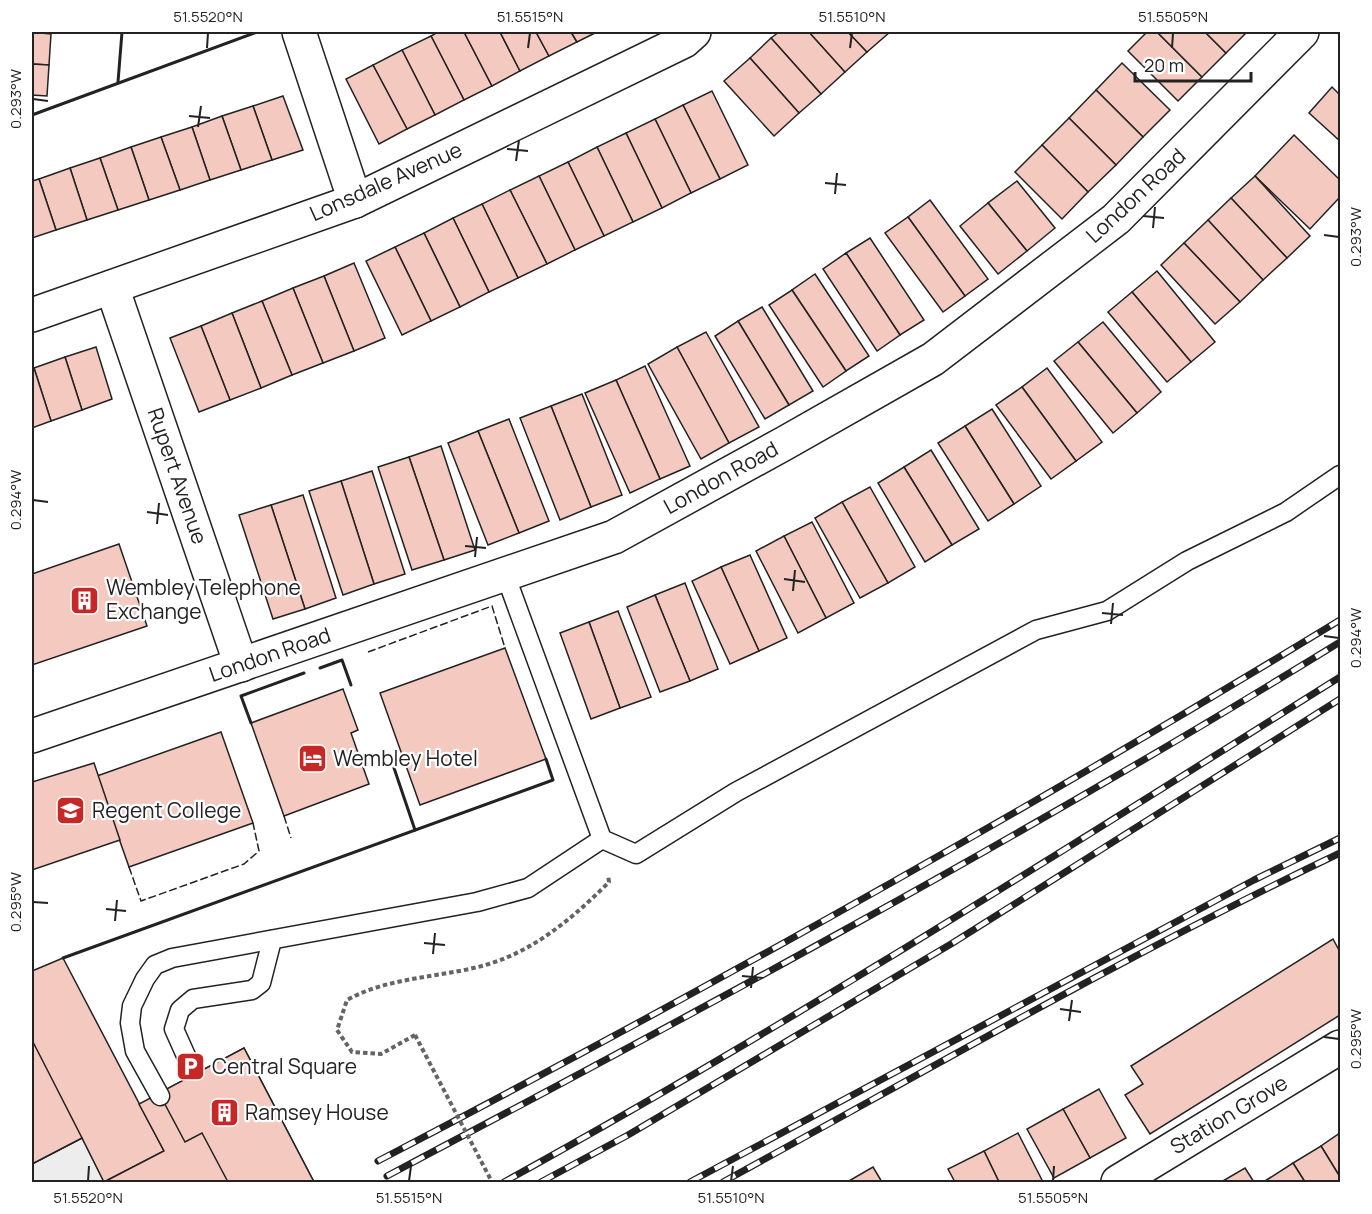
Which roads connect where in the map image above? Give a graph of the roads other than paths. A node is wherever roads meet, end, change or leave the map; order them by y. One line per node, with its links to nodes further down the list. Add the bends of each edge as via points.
1 (299, 32): 4 (street)
2 (694, 32): 4 (street, Lonsdale Avenue)
3 (1302, 32): 8 (street, London Road, via 1116,219 933,359 614,537)
4 (355, 201): 5 (street, Lonsdale Avenue)
5 (112, 287): 6 (street, Lonsdale Avenue); 9 (street, Rupert Avenue)
6 (32, 315)
7 (1341, 475): 11 (lane, via 1286,512 1187,561 1107,610 1036,630 736,792 636,854)
8 (504, 574): 9 (street, London Road); 11 (lane)
9 (241, 665): 10 (street, London Road)
10 (32, 736)
11 (602, 839): 12 (lane, via 528,888 477,902)
12 (272, 940): 14 (lane, via 261,983 252,990 194,999 180,1010 174,1029); 15 (lane, via 172,958 155,965 132,1006 131,1039)
13 (1341, 1047): 16 (street, Station Grove)
14 (192, 1067)
15 (160, 1096)
16 (1118, 1182)

